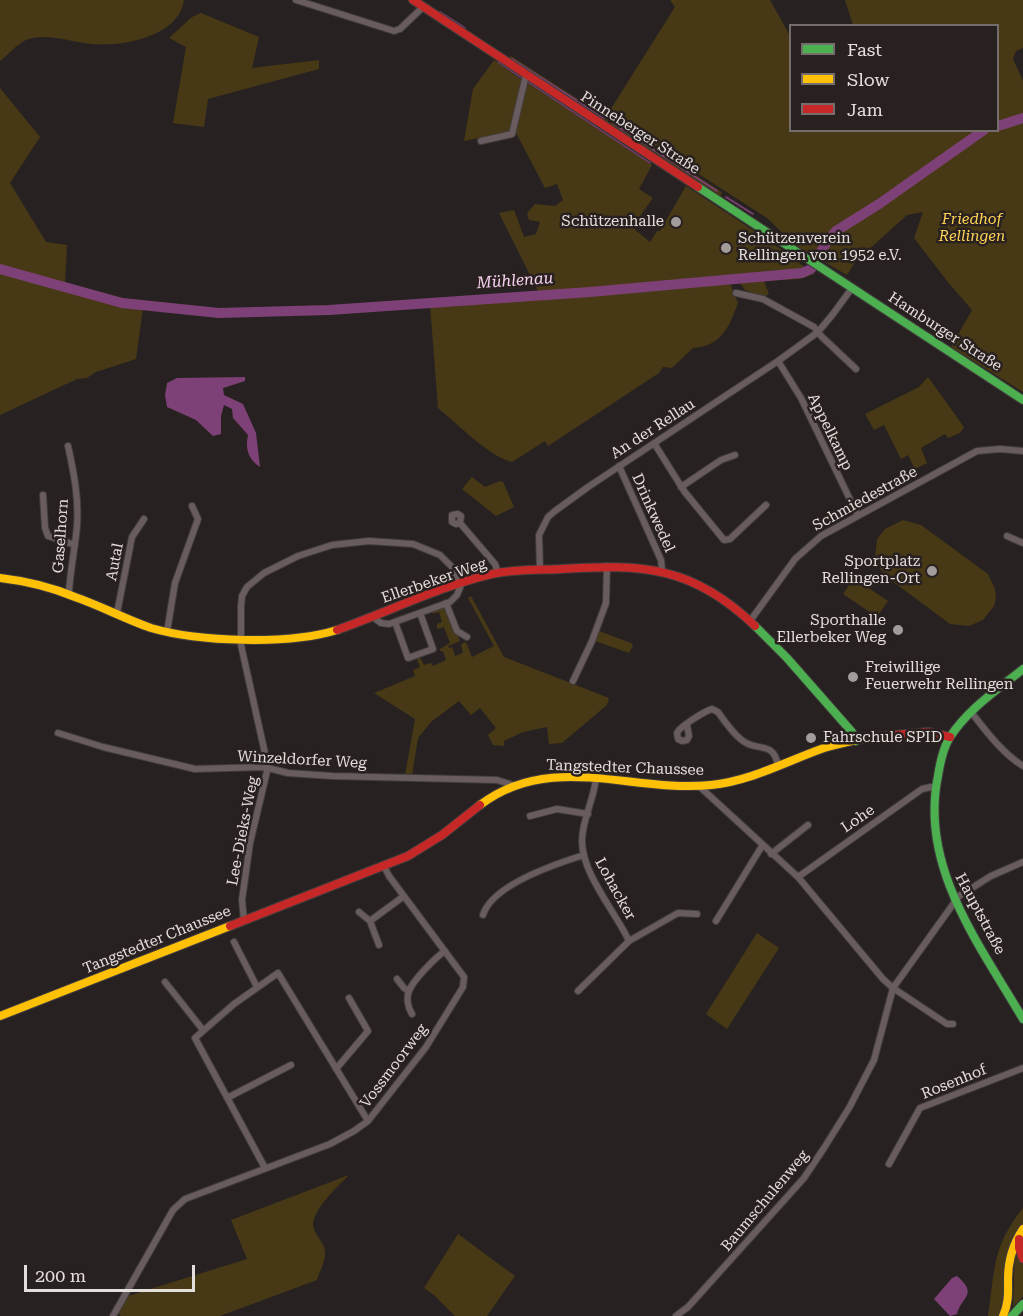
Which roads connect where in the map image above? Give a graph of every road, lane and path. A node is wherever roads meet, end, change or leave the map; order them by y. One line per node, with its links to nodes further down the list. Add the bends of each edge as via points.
1 (296, 0): 3 (street, via 394,31)
2 (412, 0): 3 (main road, Pinneberger Straße)
3 (423, 8): 4 (main road, Pinneberger Straße)
4 (526, 75): 5 (street, via 512,134); 6 (main road, Pinneberger Straße)
5 (481, 141)
6 (852, 288): 8 (street, An der Rellau); 11 (main road, Hamburger Straße)
7 (736, 293): 8 (street, via 775,304)
8 (818, 332): 9 (street, An der Rellau); 10 (street)
9 (778, 361): 12 (street, An der Rellau); 21 (street, Appelkamp, via 801,398)
10 (856, 369)
11 (1023, 400)
12 (654, 443): 16 (street, An der Rellau); 17 (street)
13 (68, 446): 26 (street, Gaselhorn, via 77,508)
14 (1023, 451): 21 (street, Schmiedestraße, via 977,451)
15 (735, 455): 17 (street)
16 (619, 466): 28 (street, An der Rellau, via 548,517 538,534); 29 (street, Drinkwedel)
17 (681, 487): 19 (street, via 724,540 730,539)
18 (43, 495): 26 (street, via 48,536)
19 (766, 505)
20 (192, 506): 40 (street, via 198,519 175,583)
21 (858, 516): 38 (street, Schmiedestraße, via 821,536 795,559)
22 (144, 519): 35 (street, Autal, via 132,537)
23 (460, 523): 30 (street, via 495,564)
24 (1007, 536): 25 (street)
25 (1023, 543)
26 (75, 544): 33 (street, Gaselhorn)
27 (607, 566): 28 (main road, Ellerbeker Weg); 29 (main road, Ellerbeker Weg); 44 (street, via 606,603)
28 (540, 570): 30 (main road, Ellerbeker Weg)
29 (662, 570): 38 (main road, Ellerbeker Weg, via 706,588)
30 (498, 573): 32 (main road, Ellerbeker Weg)
31 (0, 578): 33 (main road, Ellerbeker Weg)
32 (461, 585): 34 (street, via 457,595); 37 (main road, Ellerbeker Weg); 42 (street, Lee-Dieks-Weg, via 446,560 423,547 381,541 332,545 284,562 247,587 241,608)
33 (69, 593): 35 (main road, Ellerbeker Weg)
34 (446, 603): 36 (street); 41 (street, via 457,631)
35 (117, 613): 40 (main road, Ellerbeker Weg)
36 (420, 613): 39 (street); 39 (street, via 433,649 408,658)
37 (373, 617): 39 (street, via 384,625); 42 (main road, Ellerbeker Weg, via 310,637)
38 (750, 621): 49 (main road, Ellerbeker Weg)
39 (395, 622)
40 (166, 632): 42 (main road, Ellerbeker Weg)
41 (467, 637)
42 (241, 641): 52 (street, Lee-Dieks-Weg)
43 (1023, 669): 45 (main road, Hauptstraße)
44 (573, 681)
45 (971, 712): 48 (main road, Hauptstraße); 51 (street)
46 (687, 725): 50 (street, via 712,709 744,743 772,752)
47 (58, 733): 52 (street, Winzeldorfer Weg, via 195,769)
48 (950, 737): 49 (main road, Tangstedter Chaussee, via 920,732); 56 (main road, Hauptstraße)
49 (856, 741): 50 (main road, Tangstedter Chaussee)
50 (778, 766): 55 (main road, Tangstedter Chaussee, via 730,782)
51 (1023, 766)
52 (268, 767): 54 (street, Winzeldorfer Weg, via 288,773 497,780); 71 (street, Lee-Dieks-Weg, via 250,843)
53 (596, 778): 54 (main road, Tangstedter Chaussee, via 539,777); 55 (main road, Tangstedter Chaussee); 57 (street, Lohacker)
54 (513, 785): 64 (main road, Tangstedter Chaussee, via 487,799 432,843)
55 (699, 786): 60 (street)
56 (935, 789): 65 (street, Lohe, via 922,789); 67 (main road, Hauptstraße, via 938,851)
57 (588, 813): 58 (street, via 557,809); 62 (street, Lohacker, via 583,829)
58 (530, 816)
59 (808, 825): 61 (street)
60 (762, 846): 61 (street); 73 (street)
61 (771, 854): 65 (street)
62 (584, 855): 70 (street, via 524,879 486,904); 74 (street, Lohacker)
63 (1023, 862): 67 (street, Baumschulenweg, via 991,876)
64 (384, 866): 66 (street, Vossmoorweg); 71 (main road, Tangstedter Chaussee)
65 (798, 877): 81 (street)
66 (404, 896): 72 (street); 77 (street, Vossmoorweg)
67 (955, 901): 81 (street, Baumschulenweg); 87 (main road, Hauptstraße)
68 (359, 912): 72 (street)
69 (697, 914): 74 (street, Lohacker, via 678,913)
70 (483, 915)
71 (243, 921): 86 (main road, Tangstedter Chaussee)
72 (370, 921): 76 (street)
73 (716, 921)
74 (629, 941): 83 (street, Lohacker)
75 (234, 942): 80 (street)
76 (379, 945)
77 (445, 951): 82 (street); 94 (street, Vossmoorweg, via 464,977 463,987 426,1047)
78 (397, 979): 82 (street)
79 (165, 982): 89 (street)
80 (257, 987): 89 (street); 92 (street, via 278,973)
81 (893, 988): 88 (street, via 947,1024); 101 (street, Baumschulenweg, via 874,1060 823,1150 804,1178 688,1307)
82 (409, 991): 85 (street, via 408,1008)
83 (578, 991)
84 (349, 998): 92 (street, via 368,1031)
85 (412, 1014)
86 (0, 1016)
87 (1023, 1018)
88 (953, 1024)
89 (203, 1030): 93 (street, via 195,1038)
90 (291, 1065): 93 (street)
91 (1023, 1068): 95 (street, Rosenhof, via 920,1108)
92 (336, 1069): 94 (street)
93 (226, 1098): 96 (street)
94 (368, 1121): 96 (street, Vossmoorweg, via 330,1144)
95 (889, 1164)
96 (265, 1168): 100 (street, Vossmoorweg, via 185,1199 173,1210)
97 (1022, 1231): 98 (main road, via 1019,1248); 102 (main road, via 1009,1260 1009,1302)
98 (1023, 1258)
99 (1023, 1304): 103 (main road)
100 (115, 1315)
101 (675, 1316)
102 (1004, 1316)
103 (1012, 1316)

